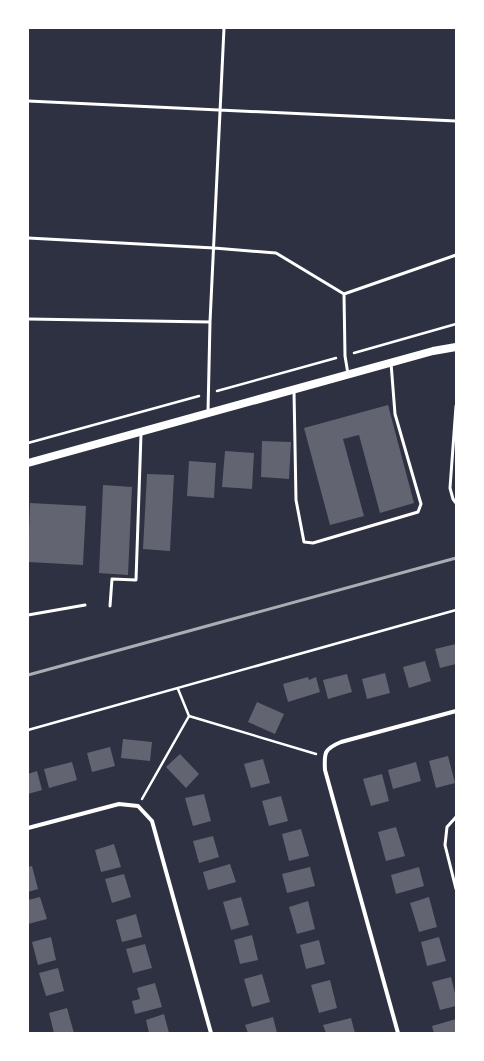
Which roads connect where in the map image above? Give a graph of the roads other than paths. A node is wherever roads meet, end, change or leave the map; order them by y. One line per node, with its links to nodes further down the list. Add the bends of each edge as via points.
1 (224, 28): 3 (lane)
2 (28, 101): 3 (lane)
3 (221, 112): 4 (lane); 6 (lane)
4 (456, 121)
5 (28, 238): 6 (lane)
6 (214, 248): 8 (lane, via 276,253); 10 (lane)
7 (456, 255): 8 (lane)
8 (344, 294): 16 (lane, via 345,356)
9 (28, 319): 10 (lane)
10 (210, 322): 19 (lane)
11 (456, 342): 13 (main road)
12 (456, 347): 13 (main road); 14 (lane)
13 (433, 352): 15 (main road)
14 (456, 353)
15 (391, 363): 16 (main road); 17 (lane, via 395,414 420,504 418,512 313,543 304,542 296,500)
16 (348, 375): 17 (main road)
17 (294, 390): 19 (main road)
18 (456, 406): 22 (lane, via 450,488)
19 (208, 414): 20 (main road)
20 (141, 432): 21 (main road); 24 (lane, via 136,580 112,579)
21 (28, 462)
22 (456, 503)
23 (85, 605): 25 (lane)
24 (110, 606)
25 (28, 615)
26 (456, 711): 31 (street, via 341,742 329,747 324,757 325,770)
27 (456, 817): 29 (lane, via 446,827 444,844)
28 (28, 828): 30 (street, via 119,804 138,806 152,821)
29 (456, 889)
30 (211, 1033)
31 (398, 1033)

